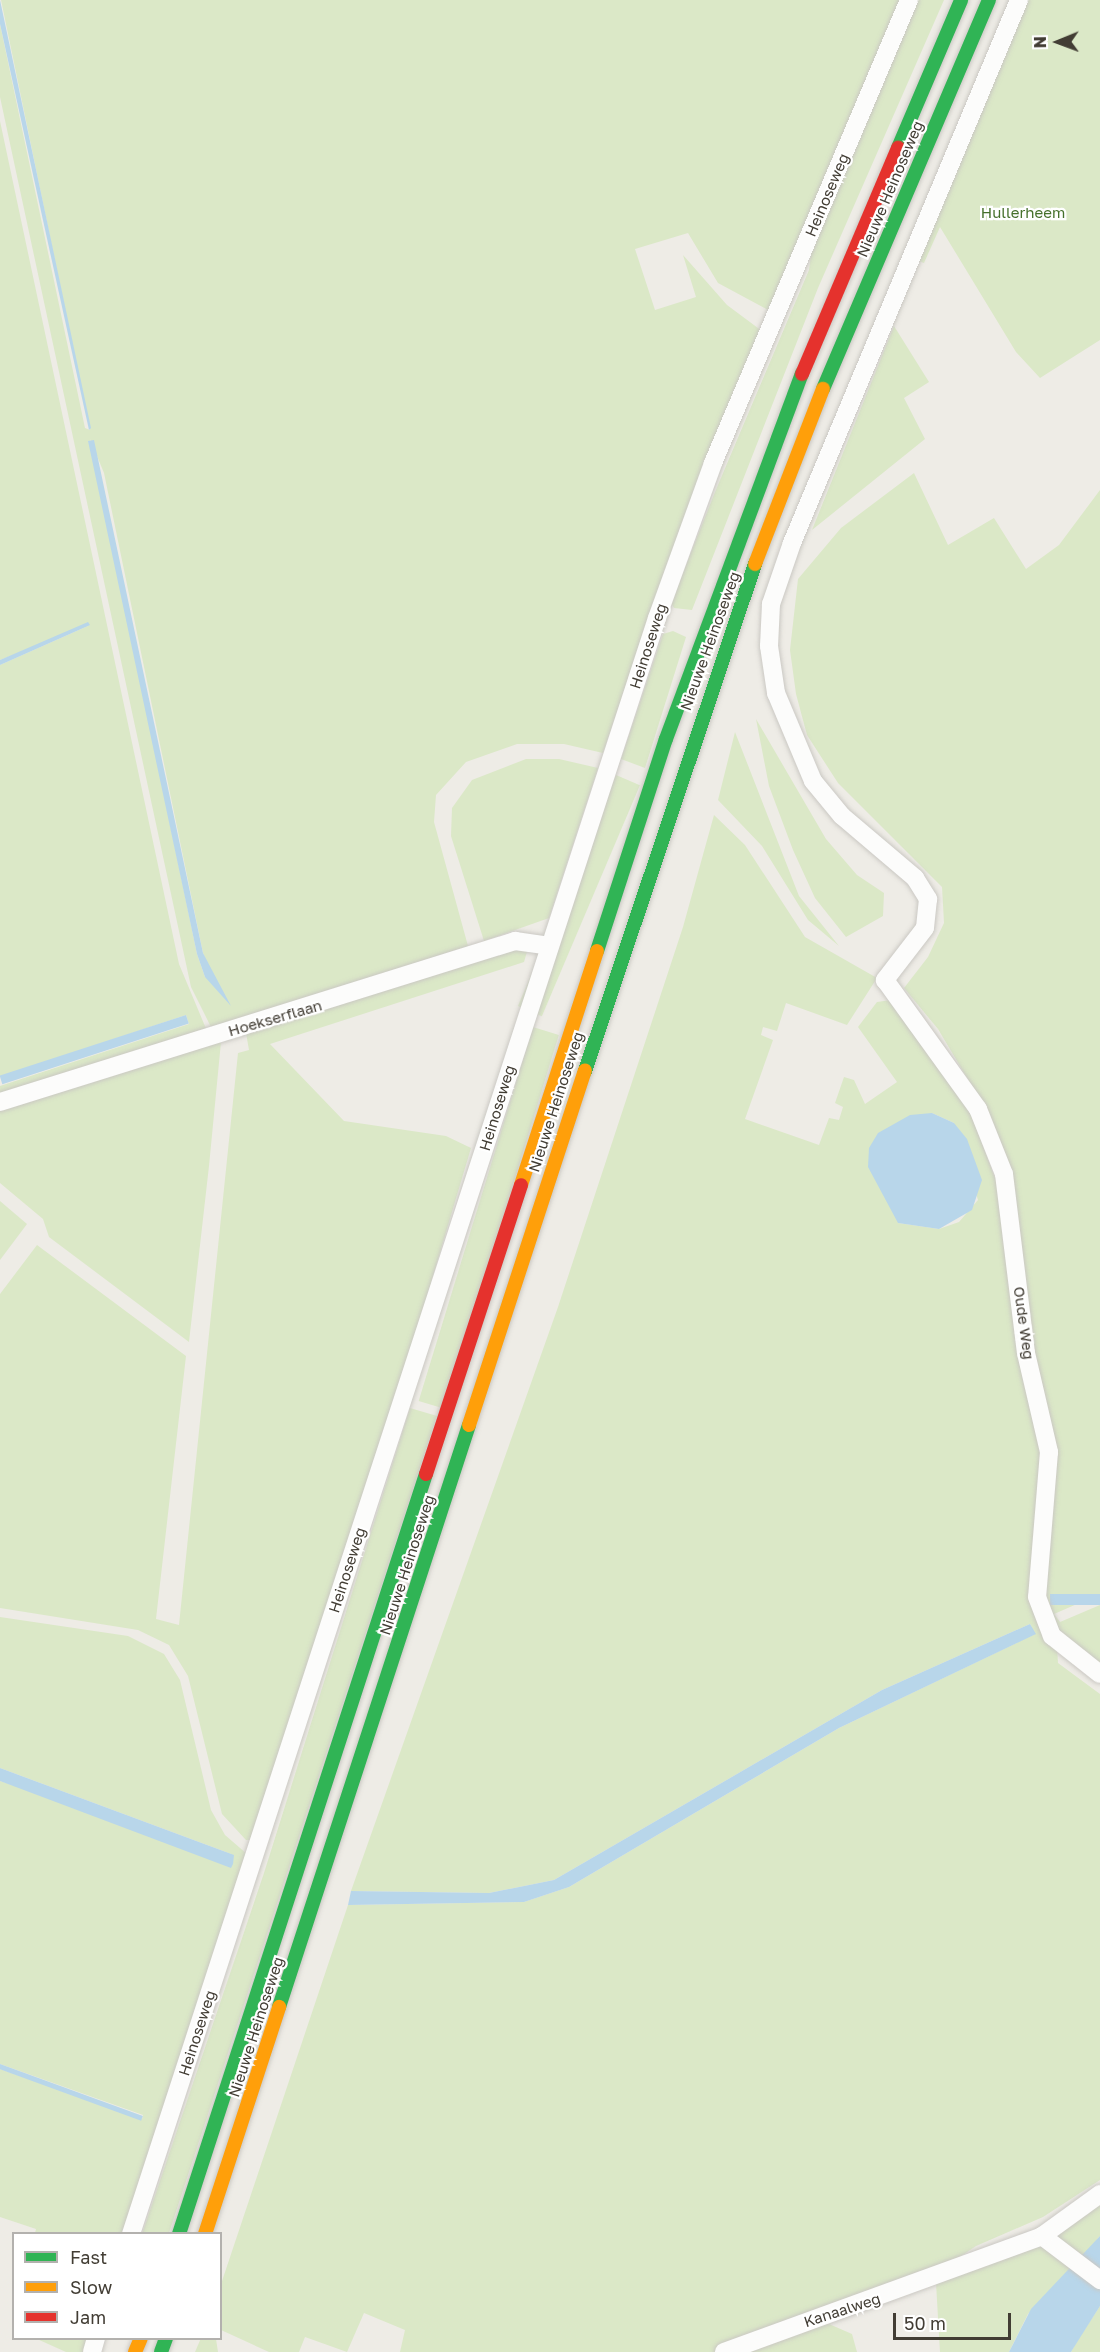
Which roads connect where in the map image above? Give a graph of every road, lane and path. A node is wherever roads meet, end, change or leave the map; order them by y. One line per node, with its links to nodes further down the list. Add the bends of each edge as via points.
1 (909, 0): 5 (street, Heinoseweg, via 709,473)
2 (961, 0): 10 (highway, Nieuwe Heinoseweg, via 787,410 666,739)
3 (989, 0): 11 (highway, Nieuwe Heinoseweg, via 829,373 728,637)
4 (1019, 0): 7 (street, Oude Weg, via 852,395 771,604 776,693 792,742 842,816 915,878 928,899 925,928 885,980 978,1109 1004,1174 1026,1353 1050,1461 1037,1597 1052,1636)
5 (550, 946): 6 (street, Hoekserflaan, via 515,941); 9 (street, Heinoseweg)
6 (0, 1102)
7 (1100, 1674)
8 (1100, 2194): 12 (street)
9 (132, 2232)
10 (180, 2232)
11 (206, 2232)
12 (1042, 2236): 13 (street); 14 (street, Kanaalweg)
13 (1100, 2280)
14 (724, 2352)

